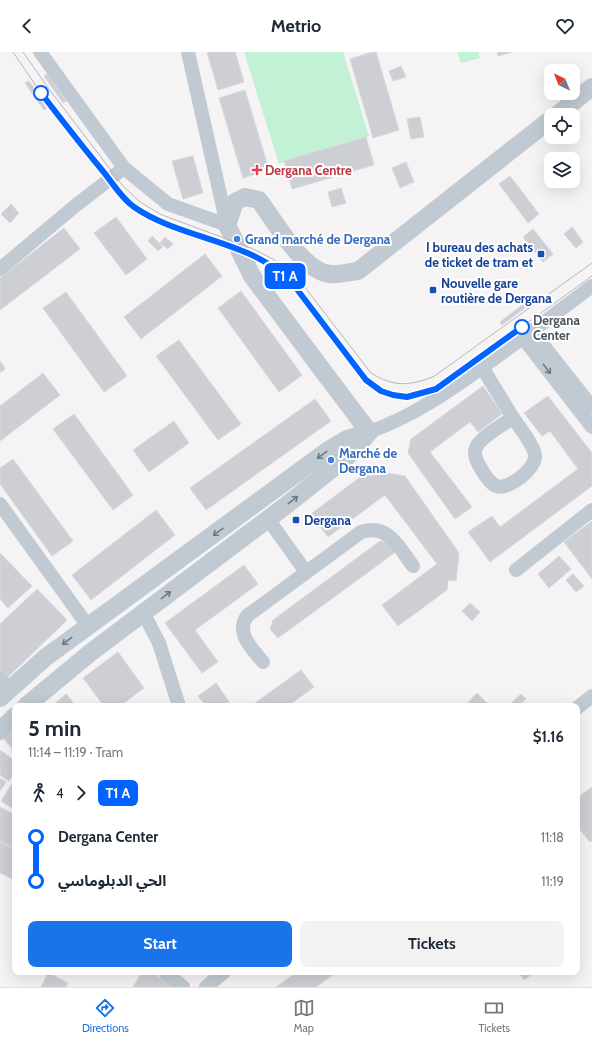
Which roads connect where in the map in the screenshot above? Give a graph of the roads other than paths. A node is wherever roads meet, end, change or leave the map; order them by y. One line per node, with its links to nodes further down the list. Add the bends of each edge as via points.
1 (40, 52): 6 (street)
2 (188, 52): 7 (street)
3 (592, 87): 4 (street)
4 (566, 108)
5 (544, 125): 7 (street, via 358,271 329,274 312,267 300,257 259,200 245,197 235,202)
6 (124, 168): 7 (street, via 168,204); 8 (street)
7 (226, 225): 15 (street, via 252,276)
8 (0, 269)
9 (592, 286): 10 (street)
10 (528, 335): 11 (street); 12 (street); 14 (street, one-way to 14)
11 (482, 367): 13 (street); 15 (street, via 418,410)
12 (592, 407)
13 (513, 418): 13 (street, via 534,451 535,460 531,469 508,486 500,487 492,483 479,465 475,457 476,448 481,441)
14 (592, 427)
15 (369, 432): 18 (street, one-way to 15, via 346,458); 22 (street, one-way to 22, via 347,439 327,451)
16 (0, 504): 24 (street)
17 (592, 510): 20 (street)
18 (268, 519): 21 (street); 23 (street, one-way to 18)
19 (413, 566): 21 (street, via 390,537 373,530 361,532)
20 (516, 570)
21 (306, 572): 26 (street, via 247,616 244,621 244,638)
22 (113, 608): 24 (street); 25 (street)
23 (143, 612): 25 (street); 30 (street, via 159,643)
24 (88, 626): 27 (street, one-way to 27)
25 (125, 626): 29 (street)
26 (263, 662)
27 (3, 689)
28 (592, 696): 31 (street)
29 (30, 703)
30 (178, 703)
31 (580, 706)
32 (12, 719): 33 (street)
33 (0, 731)
34 (169, 975): 36 (street)
35 (220, 975): 37 (street)
36 (183, 987)
37 (206, 987)

